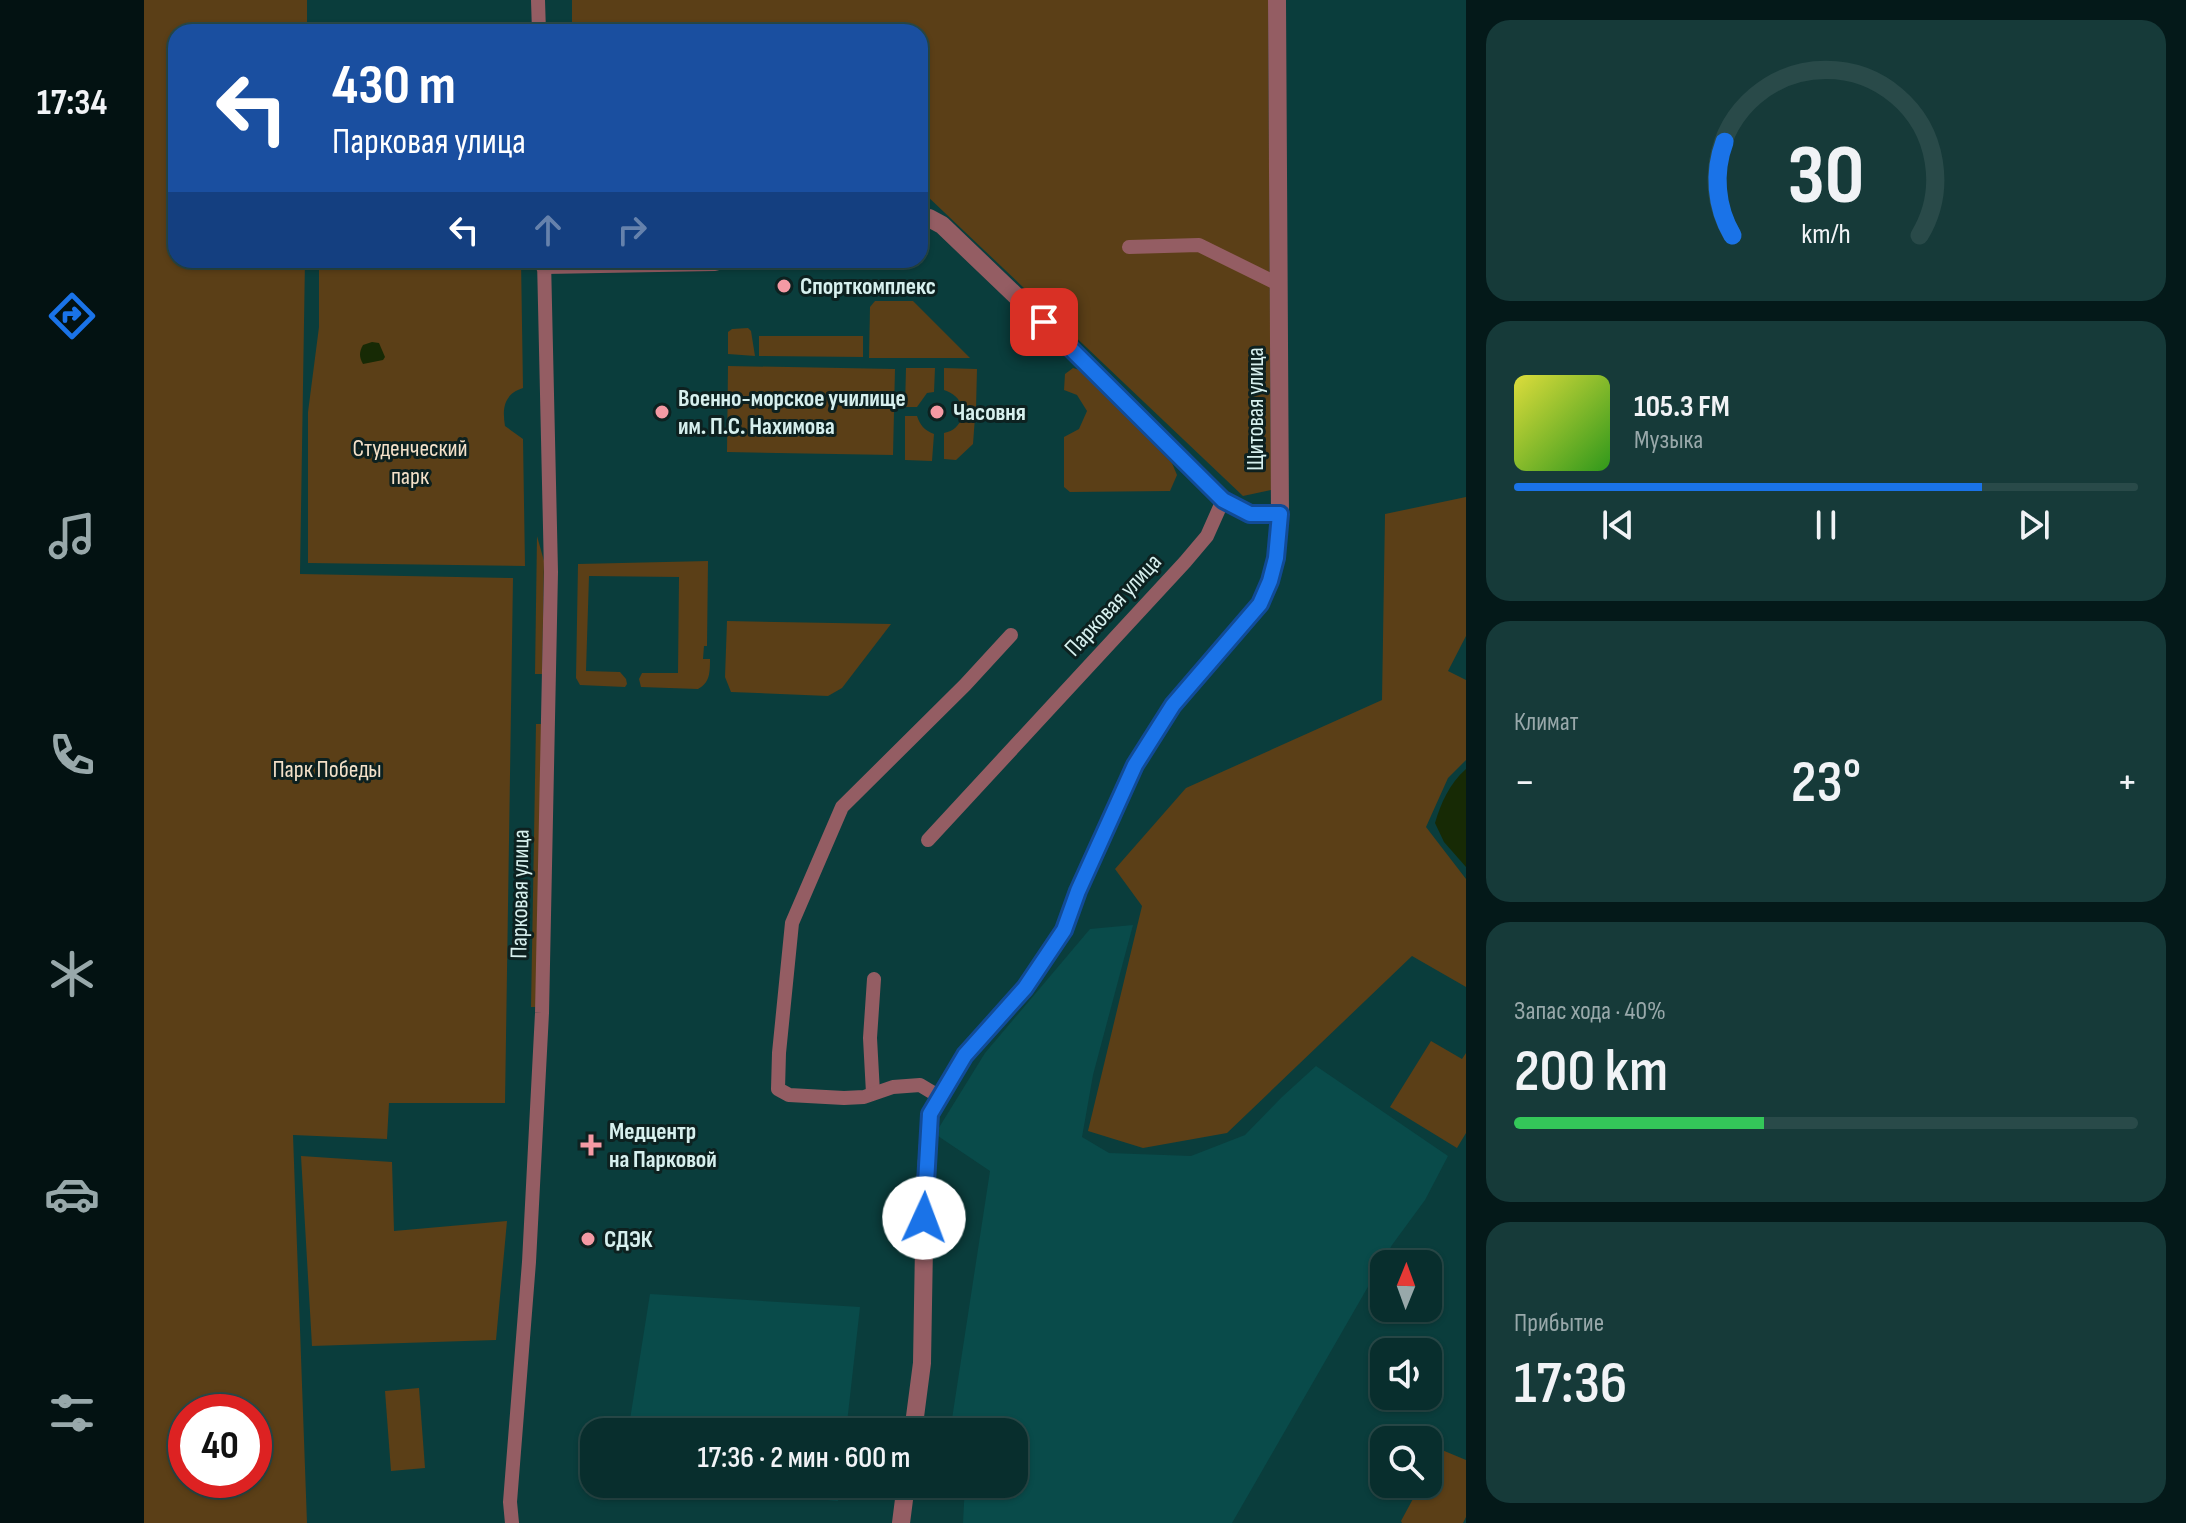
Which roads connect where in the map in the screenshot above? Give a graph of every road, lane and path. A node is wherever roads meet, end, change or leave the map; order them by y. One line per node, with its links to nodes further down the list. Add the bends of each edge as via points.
1 (538, 0): 3 (street)
2 (1277, 0): 7 (street, Щитовая улица)
3 (539, 24)
4 (928, 218): 8 (street, via 942,225)
5 (1129, 247): 7 (street, via 1199,245)
6 (544, 268): 17 (street, Парковая улица, via 551,572 542,1013)
7 (1278, 284): 9 (street, Щитовая улица)
8 (1223, 500): 9 (street, via 1250,514); 11 (street, Парковая улица, via 1207,536 1185,562)
9 (1280, 514): 14 (street, Щитовая улица, via 1276,558 1260,604 1173,705 1135,765 1064,930 1025,988 965,1055)
10 (1011, 635): 13 (street, via 842,807 792,923 778,1089 789,1095 844,1098)
11 (928, 840)
12 (874, 979): 13 (street)
13 (873, 1093): 14 (street, via 920,1085)
14 (940, 1097): 15 (street, Щитовая улица, via 930,1114 922,1363)
15 (915, 1418)
16 (904, 1498): 18 (street)
17 (512, 1523)
18 (901, 1523)

